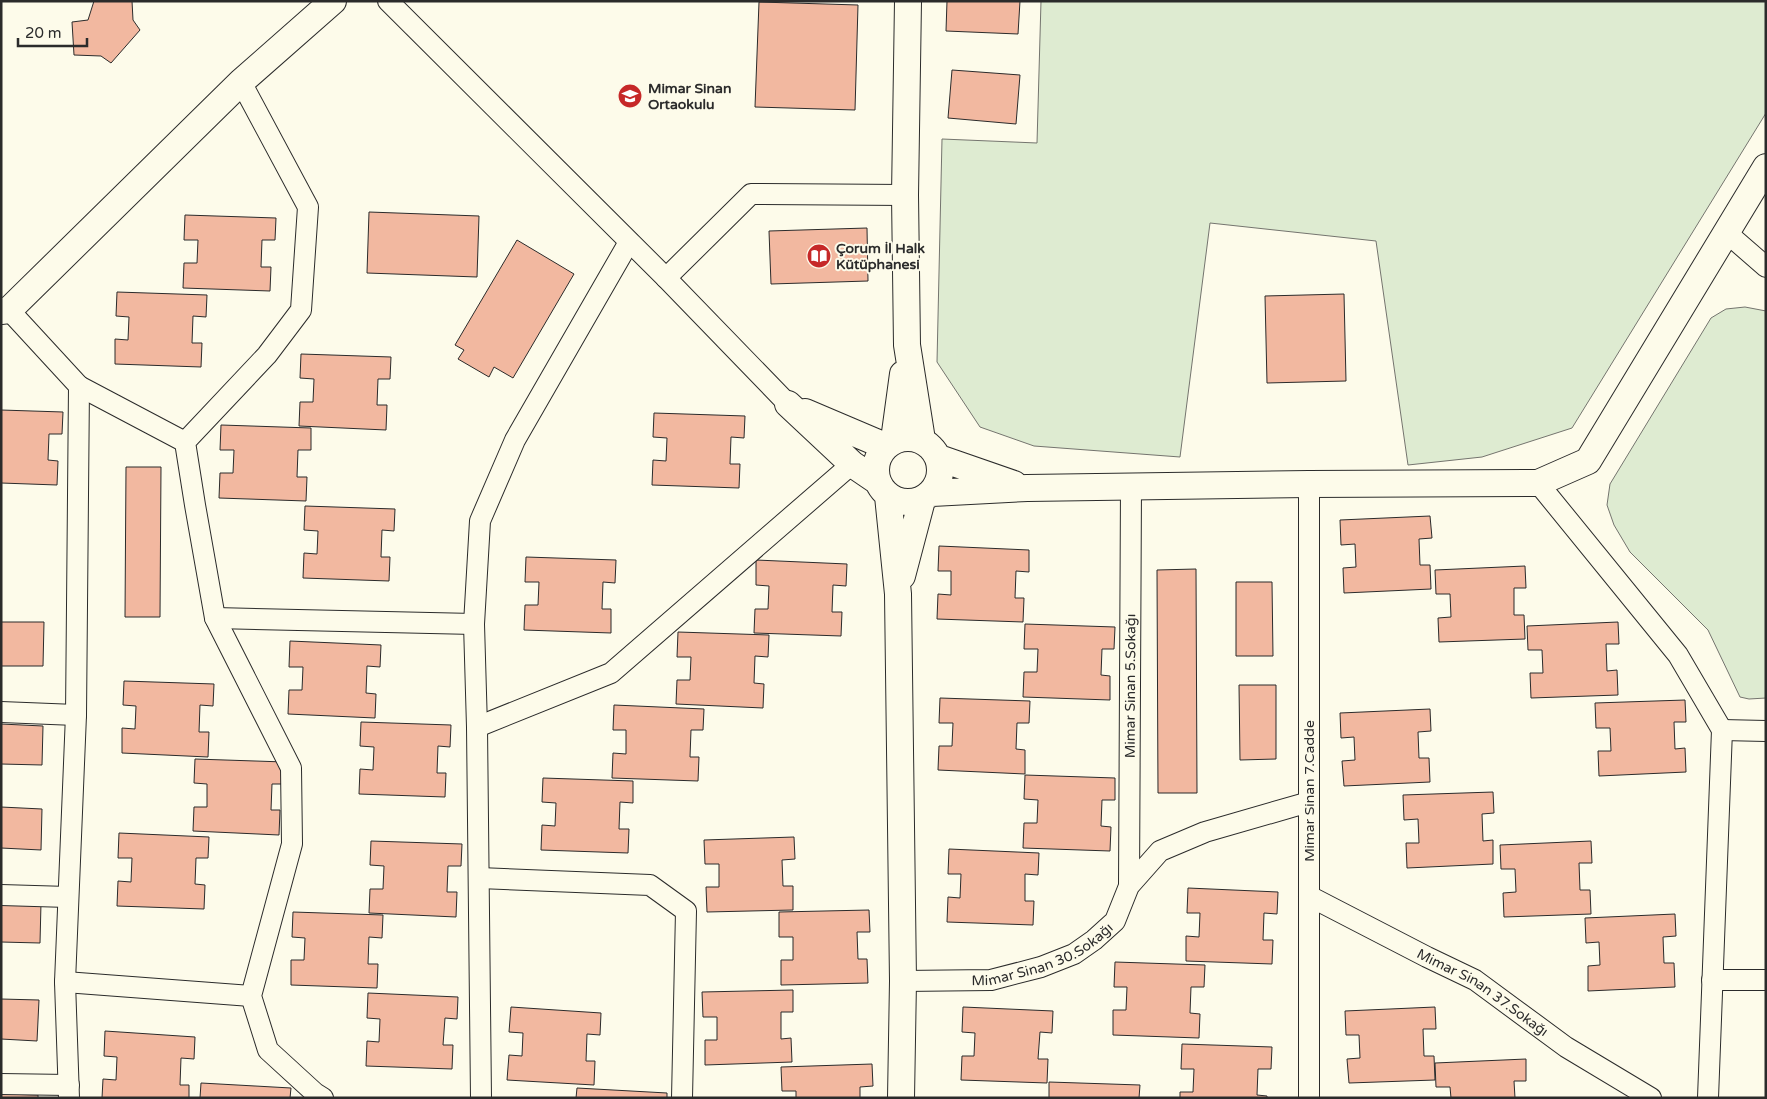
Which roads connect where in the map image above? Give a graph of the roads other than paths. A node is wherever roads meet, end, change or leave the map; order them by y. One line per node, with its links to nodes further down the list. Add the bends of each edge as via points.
1 (333, 1): 4 (street)
2 (388, 1): 8 (street)
3 (908, 1): 6 (street)
4 (241, 82): 11 (street); 15 (street, via 308,207 301,310 267,355)
5 (1766, 168): 7 (street)
6 (905, 195): 10 (street, via 751,194); 12 (street)
7 (1727, 233): 9 (street); 19 (street, via 1588,461)
8 (629, 242): 10 (street); 27 (street, via 515,440 480,521)
9 (1766, 267)
10 (666, 278): 14 (street)
11 (5, 311): 13 (street)
12 (907, 345): 16 (street); 17 (street)
13 (79, 386): 15 (street); 29 (street)
14 (788, 404): 16 (street); 18 (street)
15 (185, 442): 26 (street)
16 (889, 443): 17 (street, via 908,437); 22 (street, via 876,462)
17 (930, 449): 23 (street); 24 (street, via 941,470 939,482)
18 (852, 464): 22 (street); 30 (street, via 611,673)
19 (1538, 483): 20 (street); 31 (street, via 1678,656)
20 (1309, 484): 21 (street); 33 (street, Mimar Sinan 7.Cadde)
21 (1131, 487): 23 (street); 35 (street, Mimar Sinan 5.Sokağı)
22 (882, 488): 24 (street, via 904,503); 25 (street)
23 (1027, 488): 24 (street)
24 (927, 496): 25 (street)
25 (898, 594): 41 (street)
26 (215, 618): 27 (street); 43 (street, via 291,768 292,844)
27 (474, 624): 30 (street)
28 (1, 712): 29 (street)
29 (76, 714): 38 (street)
30 (477, 727): 34 (street)
31 (1722, 730): 32 (street); 39 (street)
32 (1766, 730)
33 (1310, 802): 35 (street, Mimar Sinan 30.Sokağı, via 1206,832 1160,851); 37 (street, Mimar Sinan 7.Cadde)
34 (479, 878): 47 (street); 48 (street, via 650,884 686,911)
35 (1129, 886): 41 (street, Mimar Sinan 30.Sokağı, via 1115,921 1074,954 1041,967 991,980)
36 (1, 895): 38 (street)
37 (1309, 896): 50 (street, Mimar Sinan 7.Cadde); 51 (street, Mimar Sinan 37.Sokağı, via 1475,980 1566,1047)
38 (68, 897): 42 (street)
39 (1712, 980): 40 (street); 52 (street)
40 (1766, 980)
41 (903, 981): 49 (street)
42 (65, 982): 43 (street); 45 (street)
43 (251, 996): 46 (street, via 268,1050)
44 (1, 1084): 45 (street)
45 (69, 1092)
46 (322, 1098)
47 (481, 1098)
48 (682, 1098)
49 (901, 1098)
50 (1309, 1098)
51 (1651, 1098)
52 (1708, 1098)

